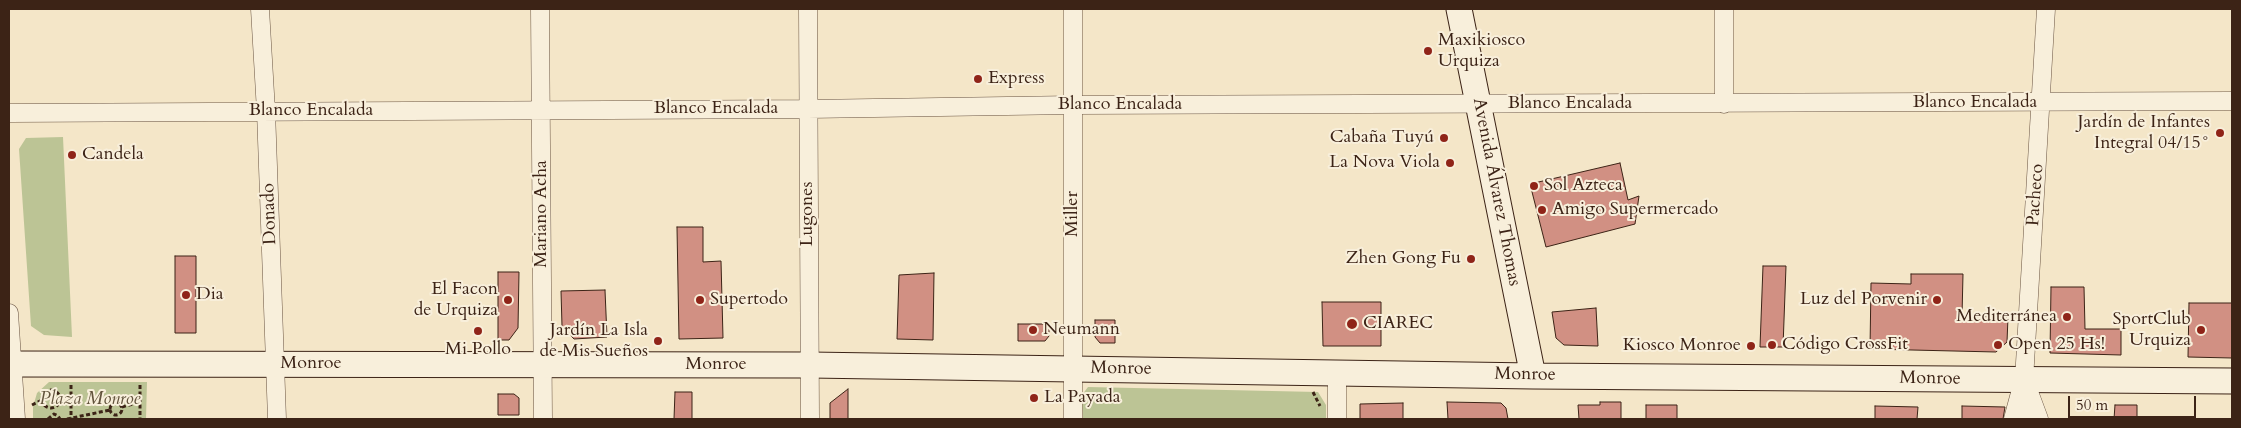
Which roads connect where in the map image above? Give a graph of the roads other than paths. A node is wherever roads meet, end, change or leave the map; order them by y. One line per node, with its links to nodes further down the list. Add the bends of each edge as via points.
1 (260, 9): 14 (street, Donado)
2 (540, 9): 15 (street, Mariano Acha)
3 (808, 9): 13 (street, Lugones)
4 (1073, 9): 12 (street, Miller)
5 (1459, 9): 10 (main road, Avenida Álvarez Thomas)
6 (1724, 9): 11 (street)
7 (2046, 9): 9 (street, Pacheco)
8 (2232, 101): 9 (street, Blanco Encalada)
9 (2042, 102): 11 (street, Blanco Encalada); 25 (street, Pacheco)
10 (1478, 104): 11 (street, Blanco Encalada); 12 (street, Blanco Encalada); 24 (main road, Avenida Álvarez Thomas)
11 (1724, 104)
12 (1073, 105): 13 (street, Blanco Encalada); 22 (street, Miller)
13 (808, 109): 15 (street, Blanco Encalada); 21 (street, Lugones)
14 (266, 111): 15 (street, Blanco Encalada); 16 (street, Blanco Encalada); 19 (street, Donado)
15 (541, 111): 20 (street, Mariano Acha)
16 (9, 113)
17 (9, 313): 18 (street)
18 (11, 364): 19 (main road, Monroe); 27 (street)
19 (274, 364): 20 (main road, Monroe); 28 (street, Donado)
20 (543, 365): 21 (main road, Monroe); 29 (street, Mariano Acha)
21 (810, 365): 22 (main road, Monroe); 30 (street, Lugones)
22 (1073, 368): 23 (main road, Monroe); 31 (street, Miller)
23 (1337, 374): 24 (main road, Monroe); 32 (street)
24 (1532, 376): 25 (main road, Monroe)
25 (2024, 380): 26 (main road, Monroe); 33 (street, Pacheco); 34 (street, Pacheco); 35 (street, Pacheco)
26 (2232, 381)
27 (16, 418)
28 (277, 419)
29 (542, 419)
30 (810, 419)
31 (1073, 419)
32 (1337, 419)
33 (2013, 419)
34 (2025, 419)
35 (2039, 419)

